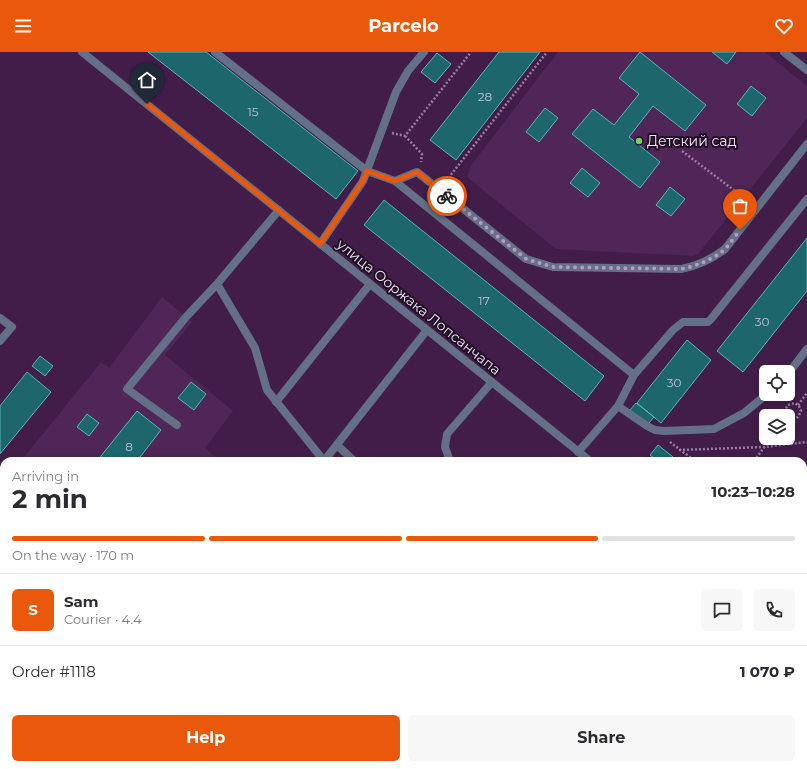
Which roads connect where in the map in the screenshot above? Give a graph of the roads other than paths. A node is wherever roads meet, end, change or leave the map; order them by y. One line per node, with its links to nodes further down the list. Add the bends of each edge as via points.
1 (82, 52): 10 (street, улица Ооржака Лопсанчапа)
2 (215, 52): 7 (street)
3 (424, 52): 7 (street, via 408,71 396,92)
4 (784, 52): 5 (street)
5 (807, 70)
6 (807, 144): 8 (street, via 725,249 713,258 681,269 553,267 526,259 417,172)
7 (367, 171): 8 (street); 11 (street, via 363,181)
8 (395, 181): 19 (street)
9 (807, 199): 19 (street, via 711,319 708,322 683,322 673,330)
10 (279, 210): 11 (street, улица Ооржака Лопсанчапа); 12 (street)
11 (320, 244): 13 (street, улица Ооржака Лопсанчапа)
12 (217, 284): 22 (street, via 255,348 267,390); 24 (street, via 186,317 127,390)
13 (370, 284): 15 (street, улица Ооржака Лопсанчапа); 22 (street)
14 (0, 318): 16 (street, via 12,327)
15 (427, 330): 20 (street, улица Ооржака Лопсанчапа); 25 (street)
16 (0, 342)
17 (807, 349): 18 (street)
18 (795, 365)
19 (634, 376): 23 (street)
20 (492, 382): 26 (street, улица Ооржака Лопсанчапа); 30 (street, via 447,434 445,447)
21 (759, 401): 23 (street, via 744,413 714,429 664,432 647,426)
22 (276, 402): 27 (street)
23 (618, 406): 26 (street)
24 (177, 425)
25 (337, 445): 28 (street); 29 (street)
26 (578, 452): 31 (street, улица Ооржака Лопсанчапа)
27 (321, 457)
28 (327, 457)
29 (350, 457)
30 (449, 457)
31 (585, 457)

